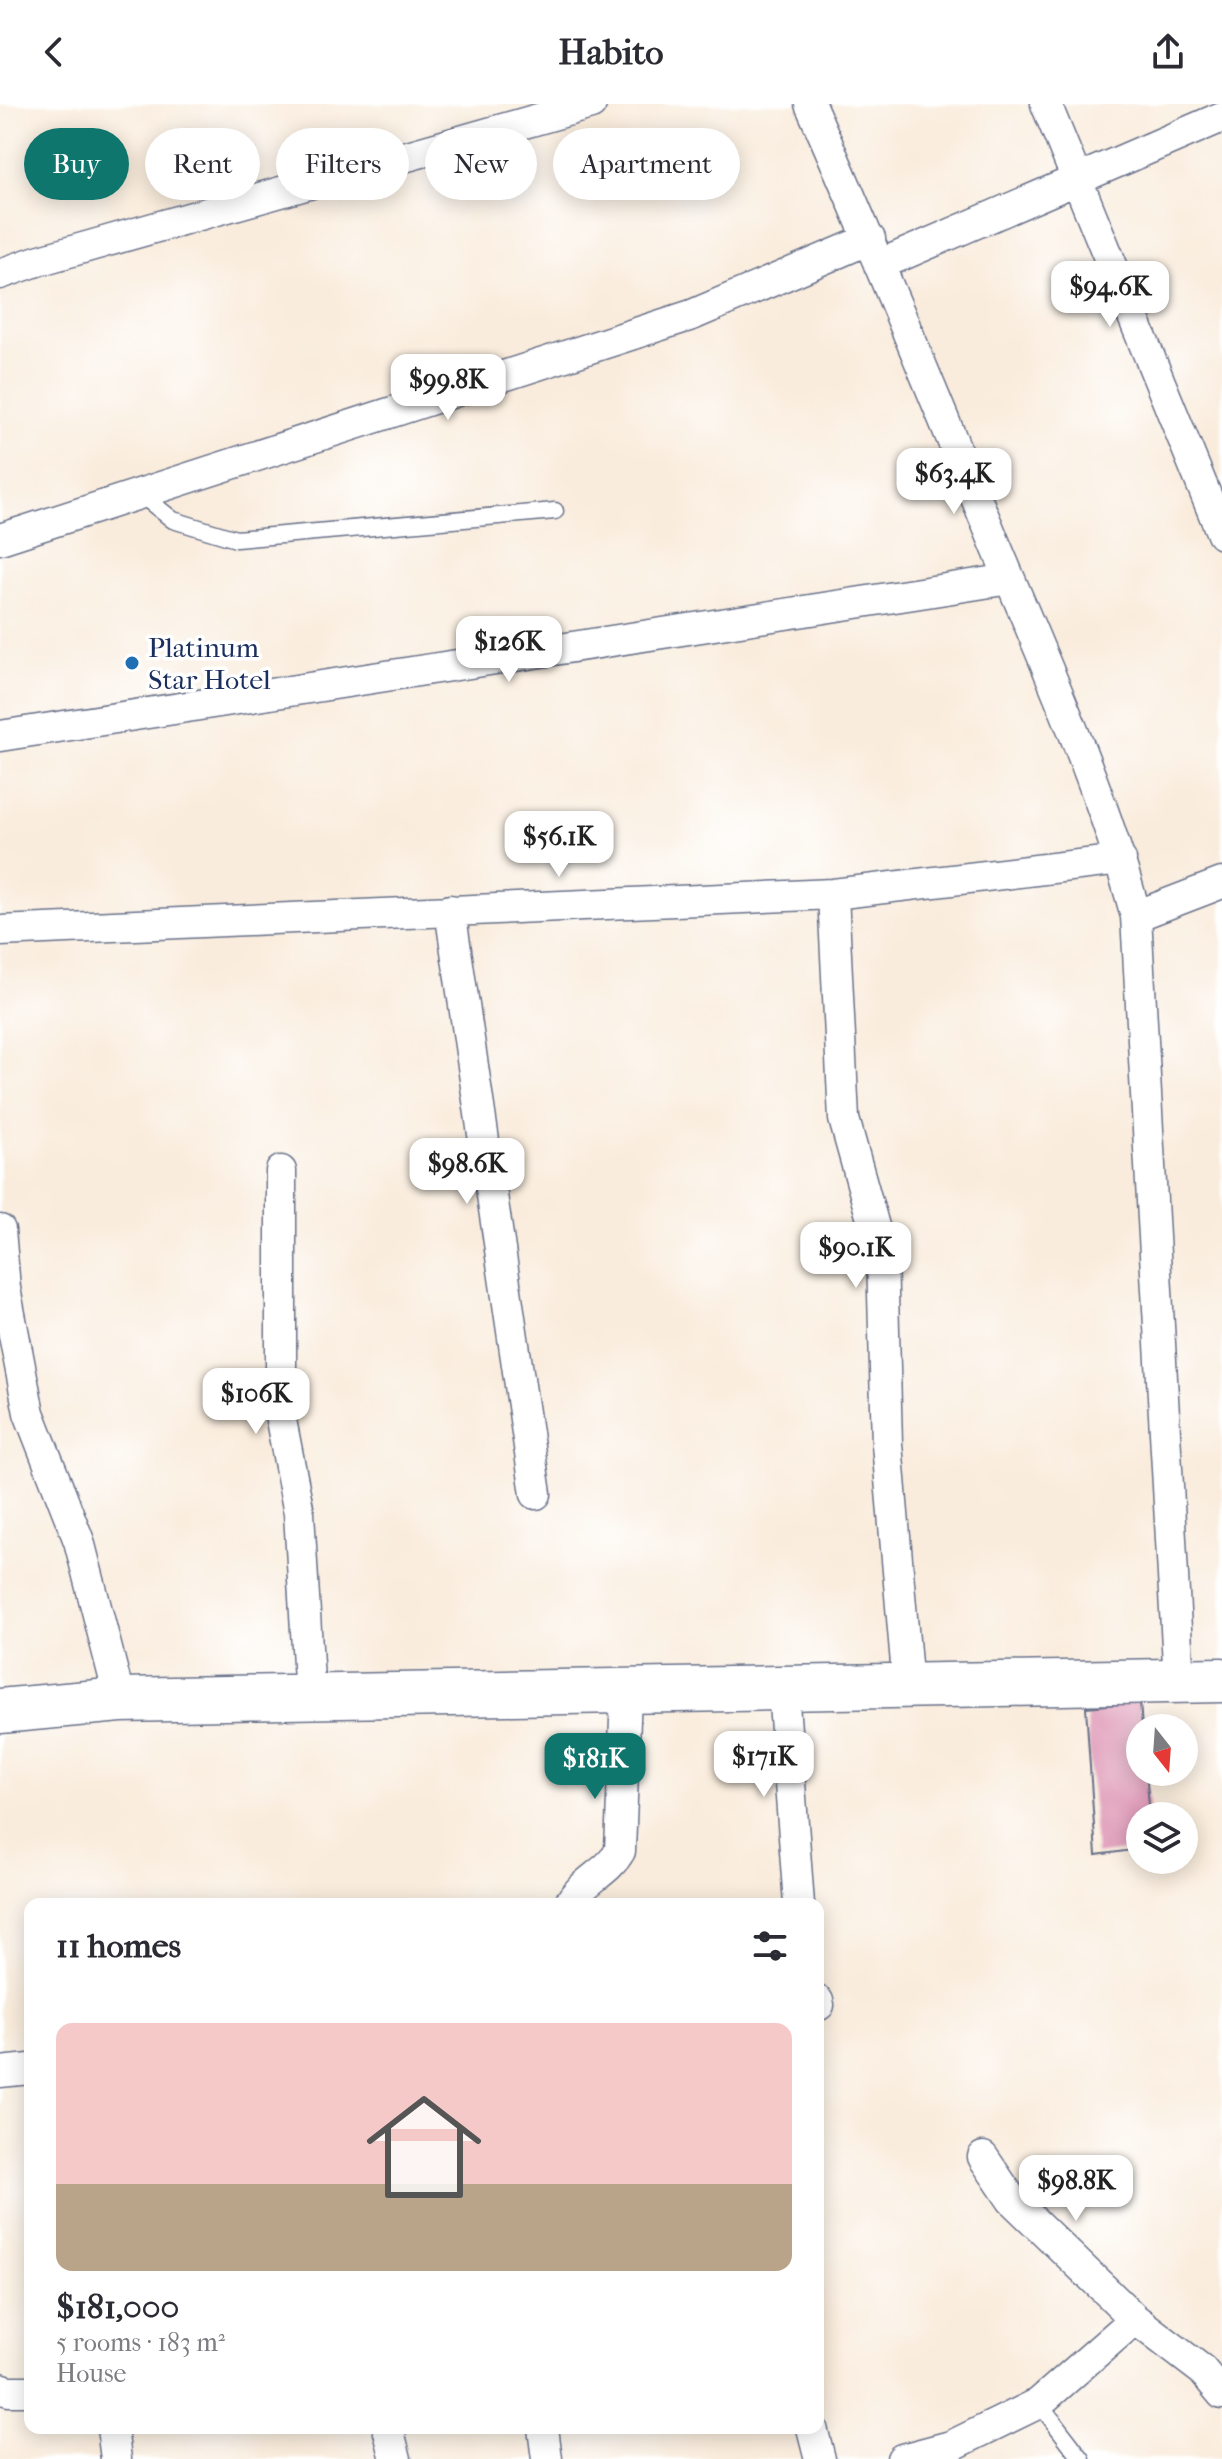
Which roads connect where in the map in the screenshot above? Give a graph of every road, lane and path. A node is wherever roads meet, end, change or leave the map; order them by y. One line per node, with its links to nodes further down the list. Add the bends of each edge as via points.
1 (591, 104): 7 (street)
2 (810, 104): 6 (street)
3 (1046, 104): 5 (street)
4 (1222, 117): 5 (street)
5 (1078, 177): 6 (street); 10 (street)
6 (874, 252): 8 (street); 12 (street)
7 (0, 274)
8 (139, 493): 9 (lane, via 173,520 236,539); 11 (street)
9 (555, 511)
10 (1222, 534)
11 (0, 539)
12 (1010, 579): 13 (street); 14 (street)
13 (0, 736)
14 (1121, 860): 16 (street); 18 (street)
15 (1222, 883): 18 (street)
16 (833, 894): 17 (street); 25 (street, via 844,1119 882,1255 887,1444)
17 (450, 910): 19 (street); 22 (street)
18 (1136, 916): 24 (street)
19 (0, 931)
20 (281, 1171): 28 (street, via 281,1420 299,1513)
21 (0, 1230): 29 (street, via 5,1288 29,1413 79,1541)
22 (536, 1494)
23 (1222, 1680): 24 (main road)
24 (1179, 1682): 25 (main road)
25 (908, 1687): 26 (main road)
26 (783, 1690): 27 (main road); 32 (street)
27 (626, 1693): 28 (main road); 31 (street, via 620,1851)
28 (310, 1698): 29 (main road)
29 (120, 1700): 30 (main road)
30 (0, 1711)
31 (573, 1898)
32 (799, 1898)
33 (24, 2070): 34 (street)
34 (0, 2072)
35 (983, 2157): 36 (street, via 1012,2200)
36 (1135, 2319): 39 (street, via 1202,2370); 40 (street)
37 (0, 2388): 38 (street)
38 (24, 2391)
39 (1222, 2394)
40 (1039, 2403): 49 (street, via 951,2446); 50 (lane)
41 (113, 2434): 45 (street)
42 (390, 2434): 46 (street)
43 (544, 2434): 47 (street)
44 (814, 2434): 48 (street)
45 (116, 2459)
46 (396, 2459)
47 (547, 2459)
48 (820, 2459)
49 (902, 2459)
50 (1082, 2459)

